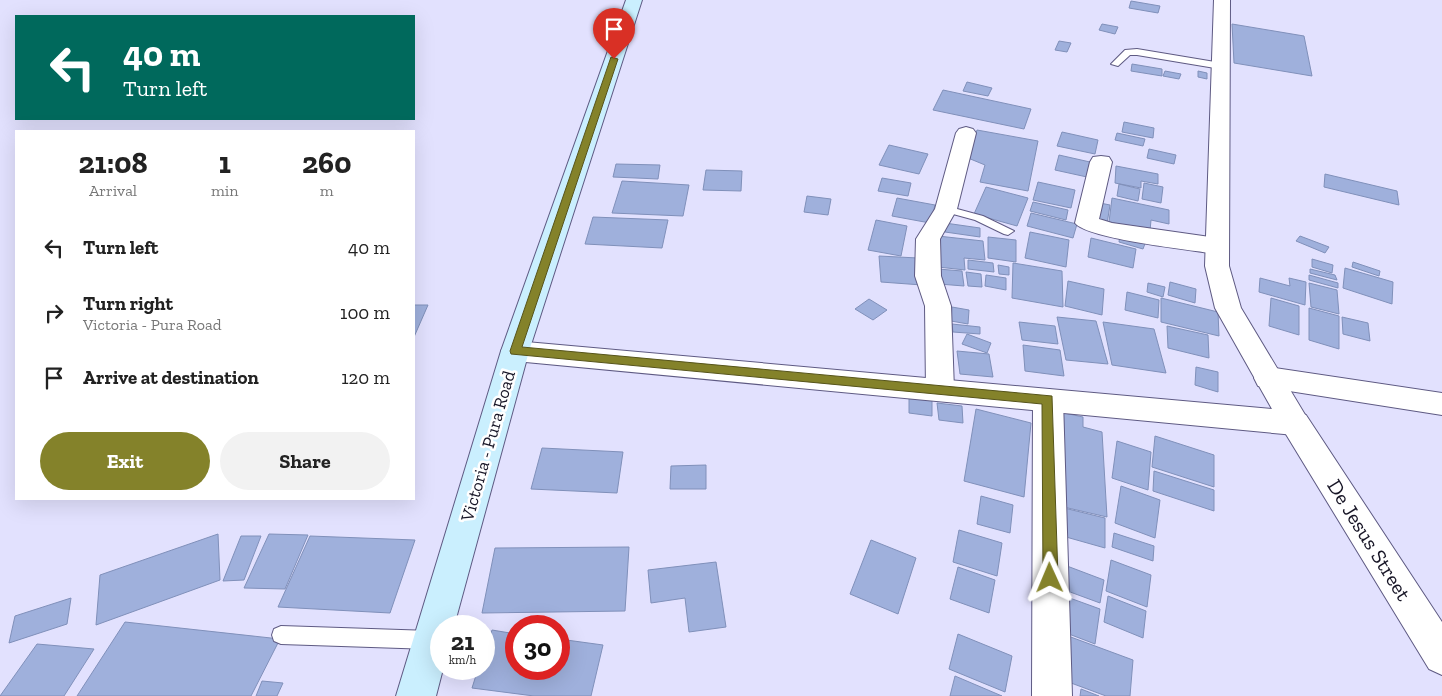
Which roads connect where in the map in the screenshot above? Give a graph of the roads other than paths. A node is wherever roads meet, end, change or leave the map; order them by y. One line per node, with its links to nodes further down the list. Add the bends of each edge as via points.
1 (634, 0): 10 (main road, Victoria - Pura Road)
2 (1222, 0): 4 (street, De Jesus Street)
3 (1115, 64): 4 (lane, via 1128,52 1137,52)
4 (1221, 66): 9 (street, De Jesus Street)
5 (966, 133): 7 (street)
6 (1101, 162): 9 (street, via 1087,223 1109,230)
7 (946, 209): 8 (lane, via 979,218); 12 (street, via 928,239 928,276 938,306)
8 (1008, 231)
9 (1218, 246): 11 (street, De Jesus Street, via 1217,266 1228,308)
10 (515, 351): 12 (street); 16 (main road, Victoria - Pura Road)
11 (1268, 378): 14 (street); 15 (street, De Jesus Street)
12 (940, 390): 13 (street)
13 (1048, 400): 15 (street); 22 (street)
14 (1442, 404)
15 (1295, 423): 20 (street, De Jesus Street)
16 (439, 615)
17 (281, 635): 18 (lane)
18 (430, 640)
19 (430, 647): 21 (main road, Victoria - Pura Road)
20 (1442, 656)
21 (416, 696)
22 (1052, 696)

